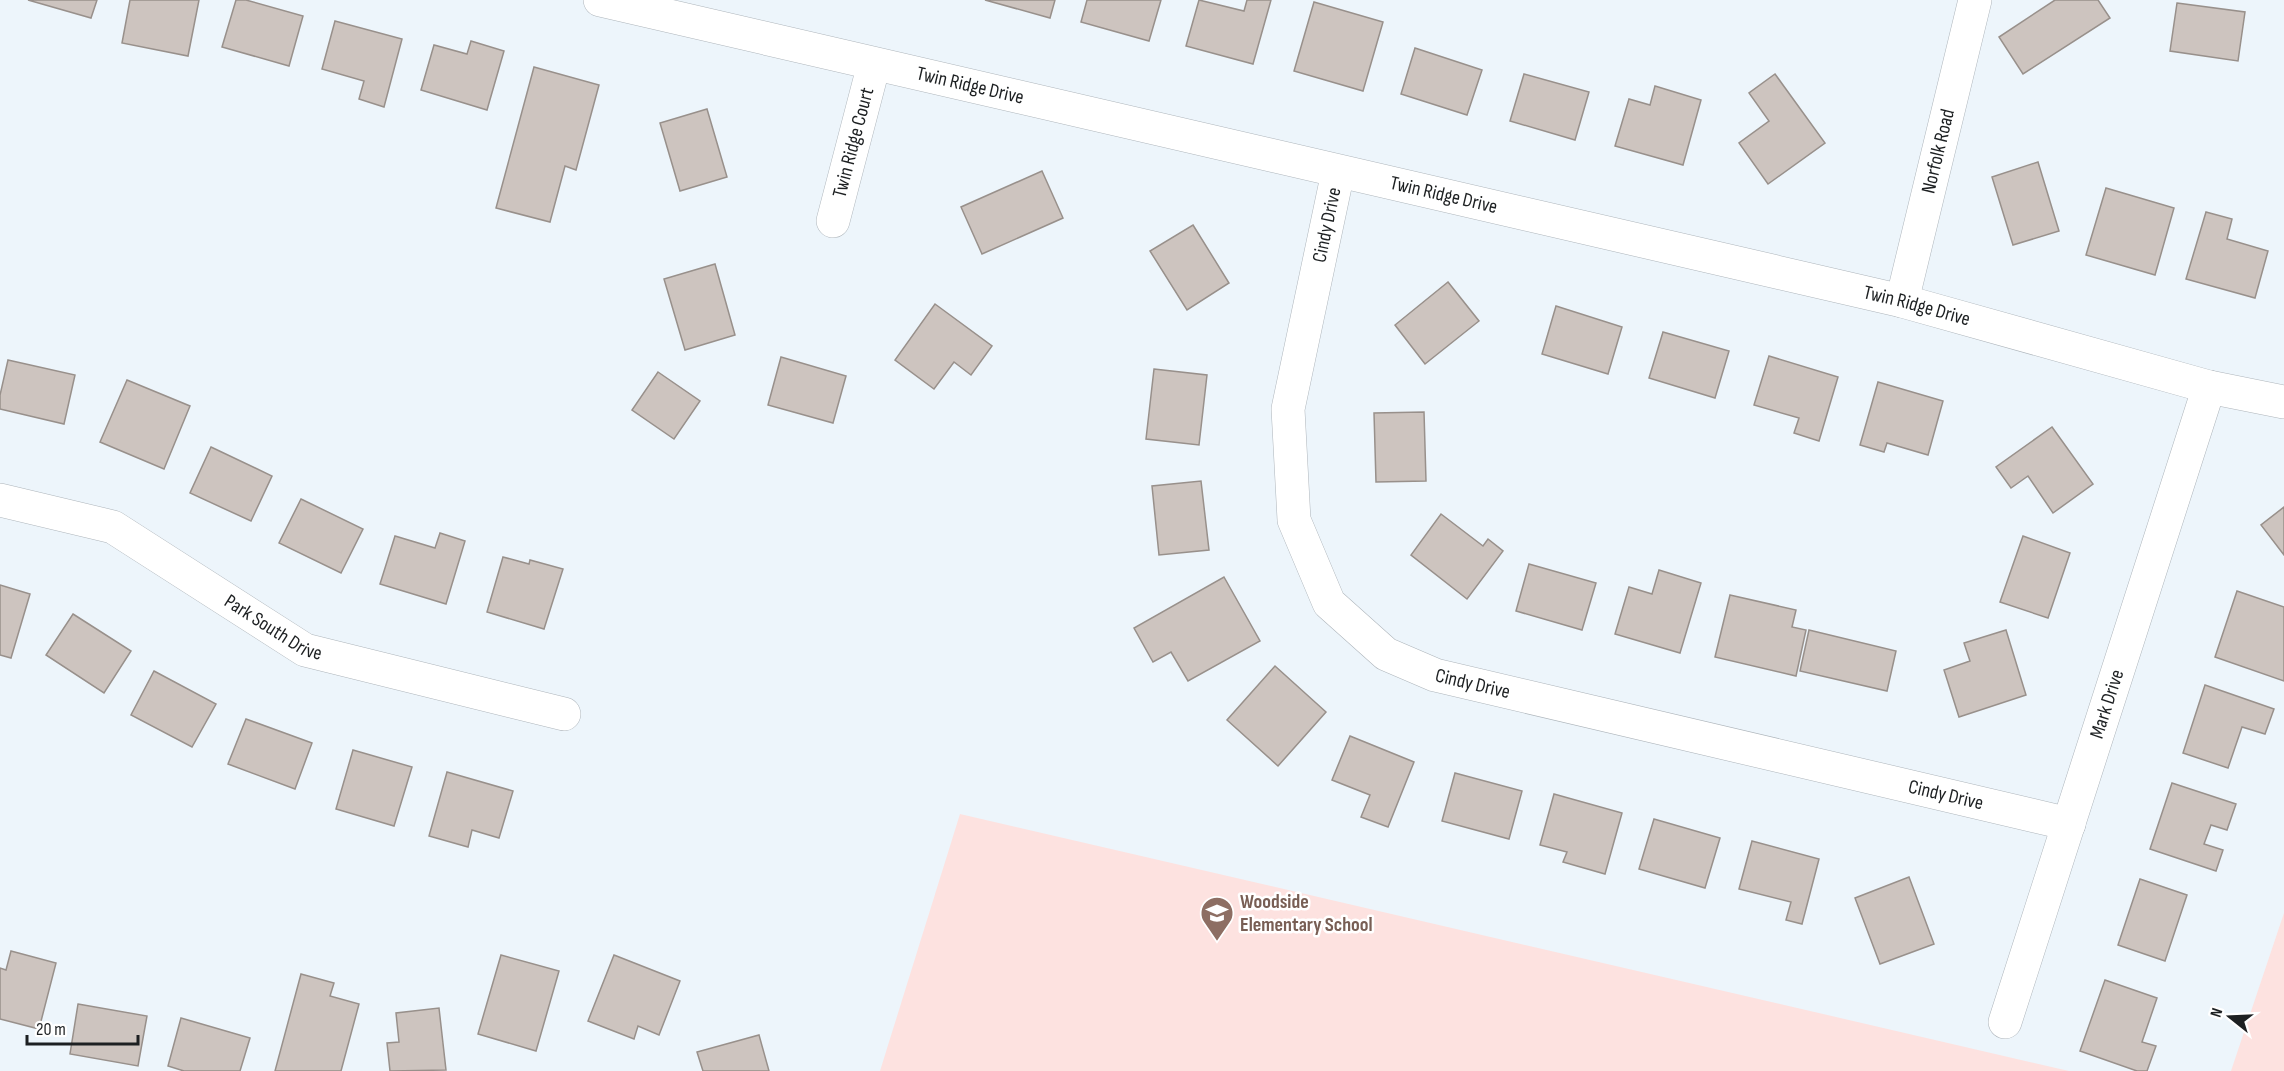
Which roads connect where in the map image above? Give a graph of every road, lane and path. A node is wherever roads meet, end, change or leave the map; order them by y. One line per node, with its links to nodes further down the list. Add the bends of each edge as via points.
1 (600, 0): 3 (street, Twin Ridge Drive)
2 (1975, 0): 6 (street, Norfolk Road)
3 (874, 64): 4 (street, Twin Ridge Drive); 5 (street, Twin Ridge Court)
4 (1338, 172): 6 (street, Twin Ridge Drive); 11 (street, Cindy Drive, via 1288,409 1294,520 1329,603 1378,647 1435,675)
5 (833, 221)
6 (1902, 301): 7 (street, Twin Ridge Drive)
7 (2209, 387): 8 (street, Twin Ridge Drive); 11 (street, Mark Drive)
8 (2284, 402)
9 (0, 500): 10 (street, Park South Drive, via 113,527 305,650)
10 (564, 714)
11 (2069, 824): 12 (street, Mark Drive)
12 (2005, 1022)

